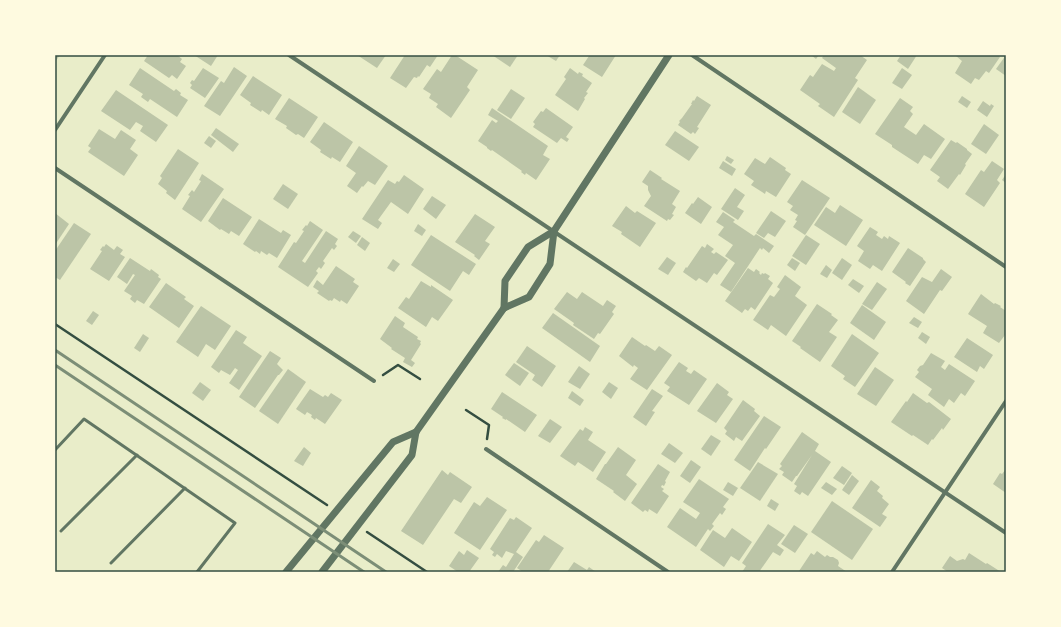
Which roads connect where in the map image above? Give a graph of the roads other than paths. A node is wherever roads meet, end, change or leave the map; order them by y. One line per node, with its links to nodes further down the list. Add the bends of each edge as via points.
1 (105, 55): 5 (street)
2 (289, 55): 7 (street)
3 (669, 55): 7 (street)
4 (692, 55): 8 (street)
5 (55, 130)
6 (55, 168): 10 (street)
7 (554, 231): 9 (street, via 528,247 505,281); 9 (street, via 550,264 529,297); 17 (street)
8 (1006, 267)
9 (504, 308): 12 (street)
10 (374, 380)
11 (1006, 401): 17 (street)
12 (416, 432): 22 (street, via 393,442); 23 (street, via 412,455)
13 (486, 449): 24 (street)
14 (55, 450): 15 (lane, via 84,419)
15 (136, 455): 16 (lane); 18 (lane)
16 (185, 488): 20 (lane); 21 (lane, via 235,523)
17 (945, 492): 19 (street); 25 (street)
18 (61, 530)
19 (1006, 533)
20 (111, 563)
21 (197, 572)
22 (286, 572)
23 (322, 572)
24 (668, 572)
25 (892, 572)

